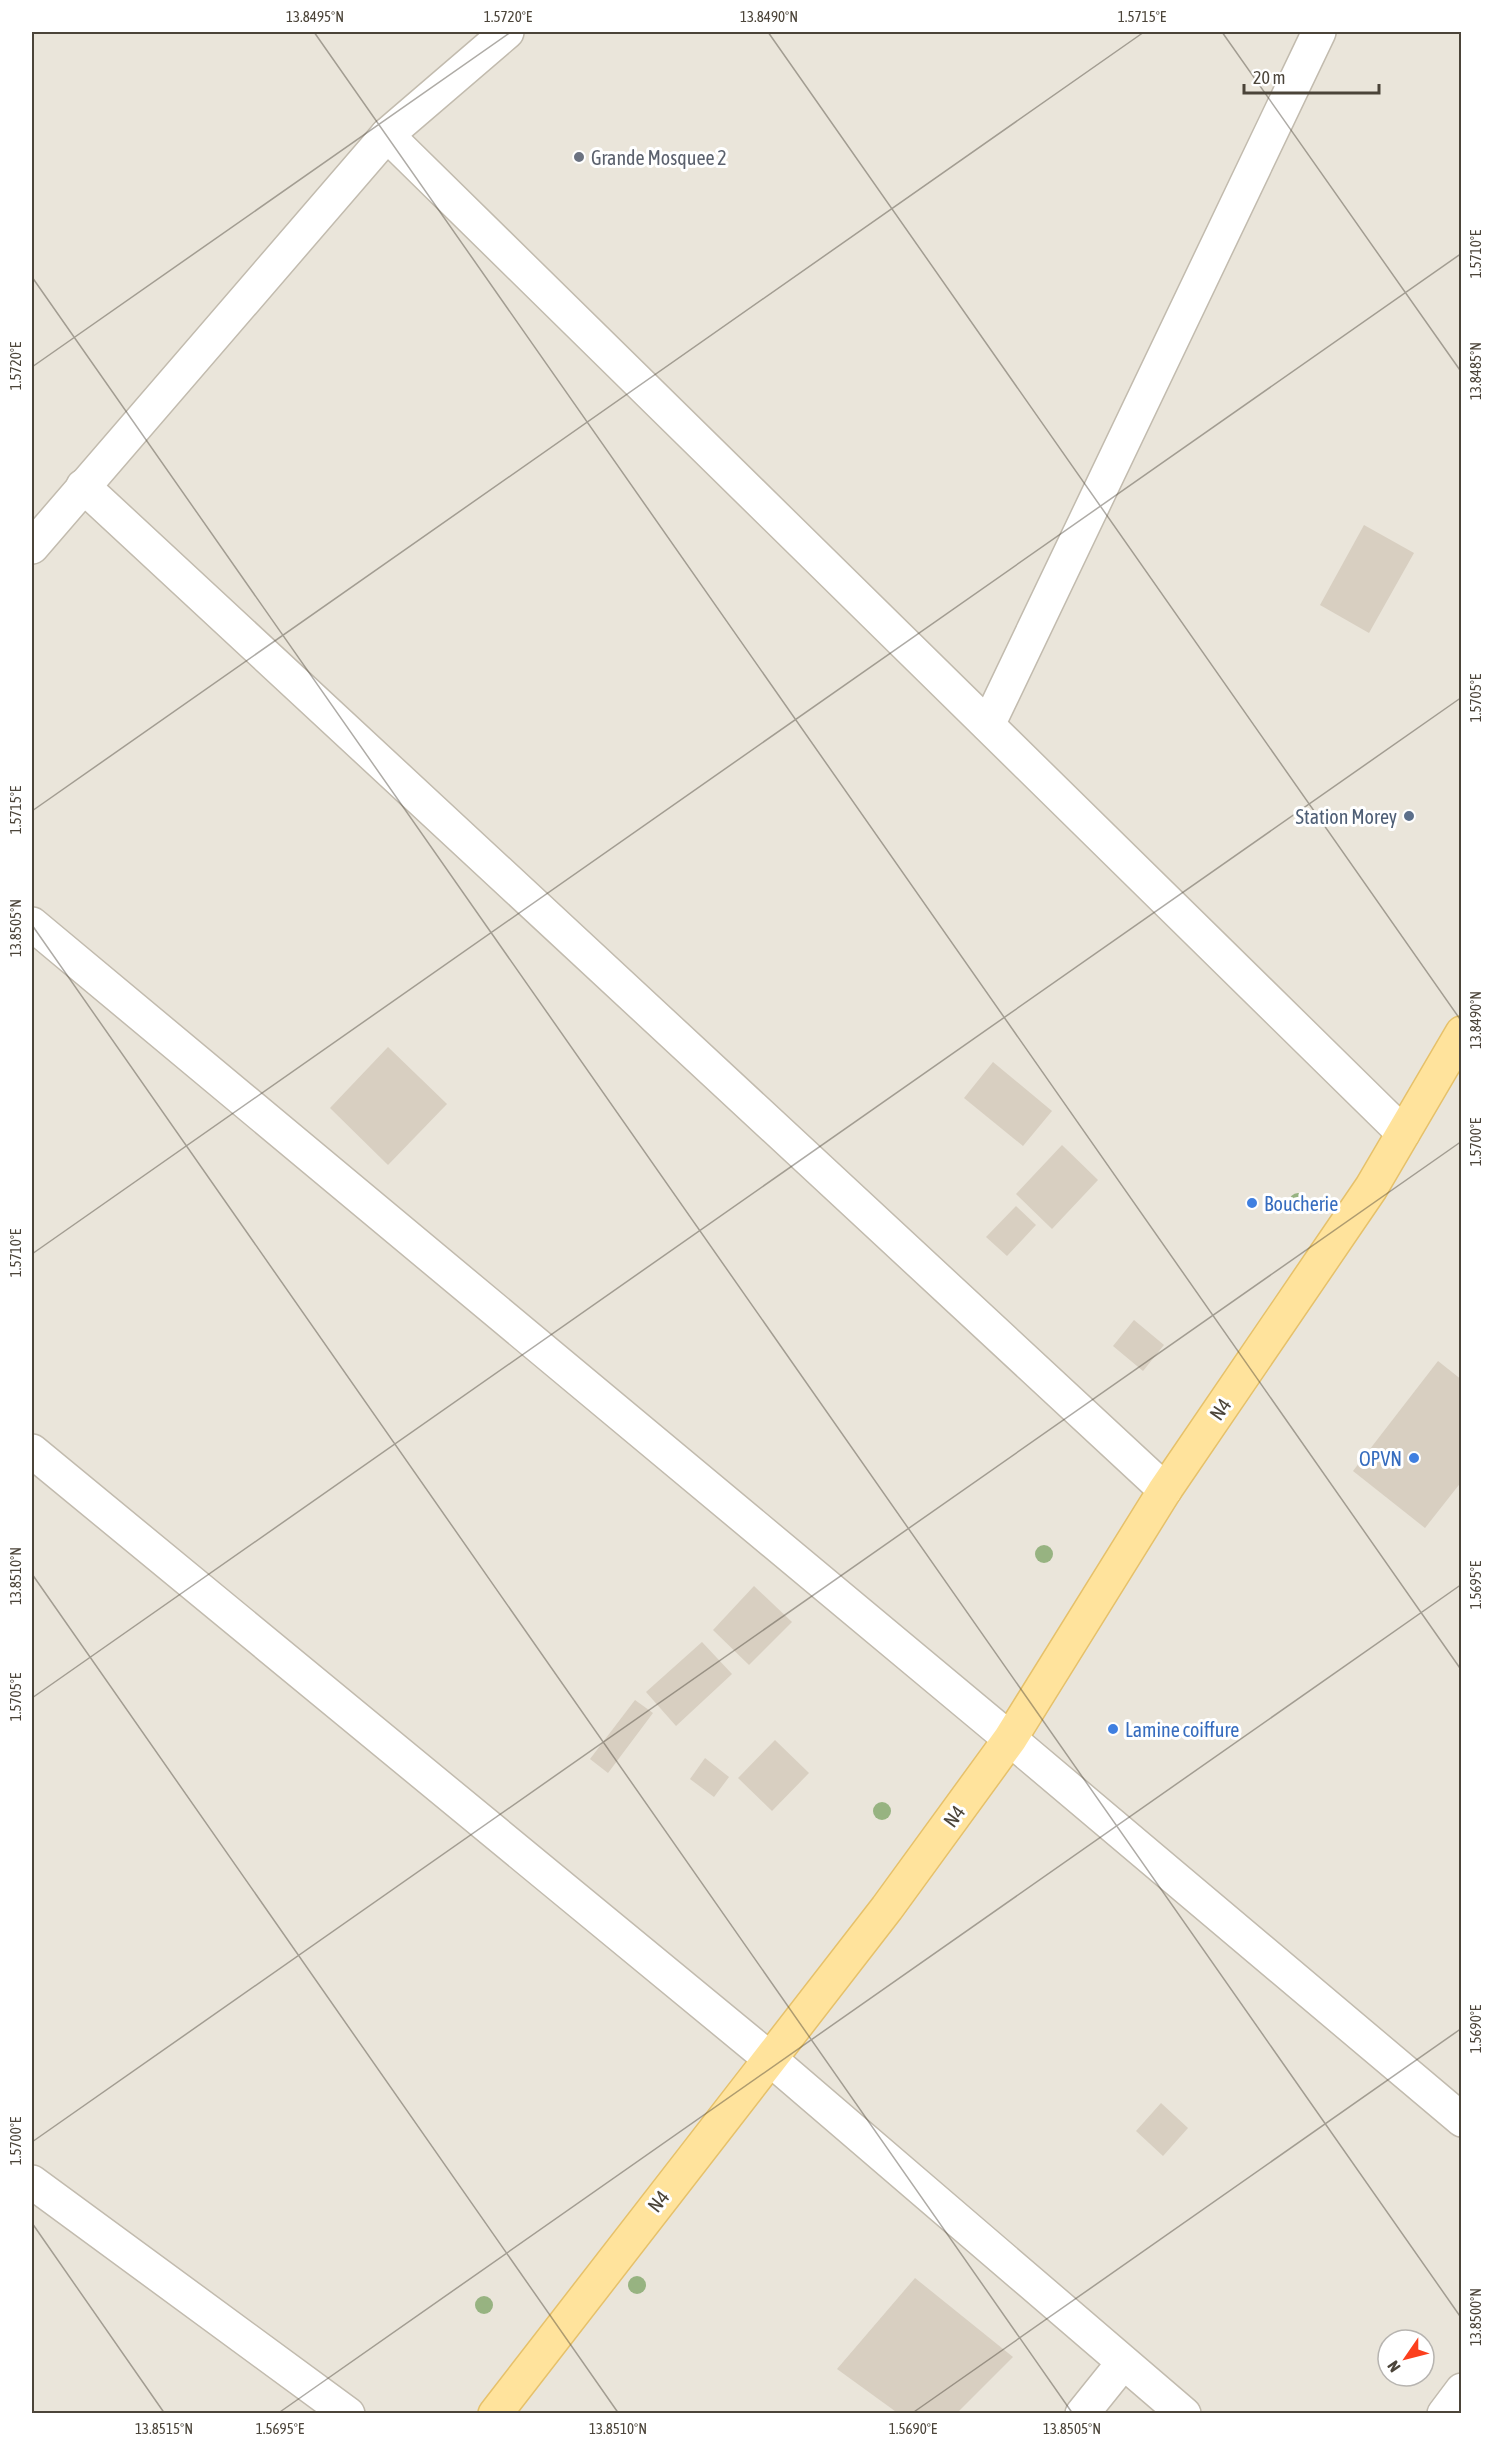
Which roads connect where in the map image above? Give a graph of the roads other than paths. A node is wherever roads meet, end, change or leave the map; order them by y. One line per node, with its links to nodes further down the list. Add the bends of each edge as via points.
1 (507, 32): 3 (street)
2 (1318, 32): 6 (street)
3 (387, 135): 4 (street); 6 (street)
4 (83, 486): 5 (street); 11 (street)
5 (32, 547)
6 (988, 725): 9 (street)
7 (32, 924): 12 (street)
8 (1461, 1033): 9 (main road)
9 (1396, 1146): 11 (main road, N4)
10 (32, 1451): 13 (street)
11 (1165, 1491): 12 (main road, N4)
12 (1010, 1739): 13 (main road, N4); 14 (street)
13 (769, 2058): 16 (street); 19 (main road, N4)
14 (1461, 2120)
15 (32, 2182): 18 (street)
16 (1123, 2363): 20 (street); 21 (street)
17 (1461, 2390): 22 (street)
18 (348, 2414)
19 (495, 2414)
20 (1082, 2414)
21 (1184, 2414)
22 (1444, 2414)

